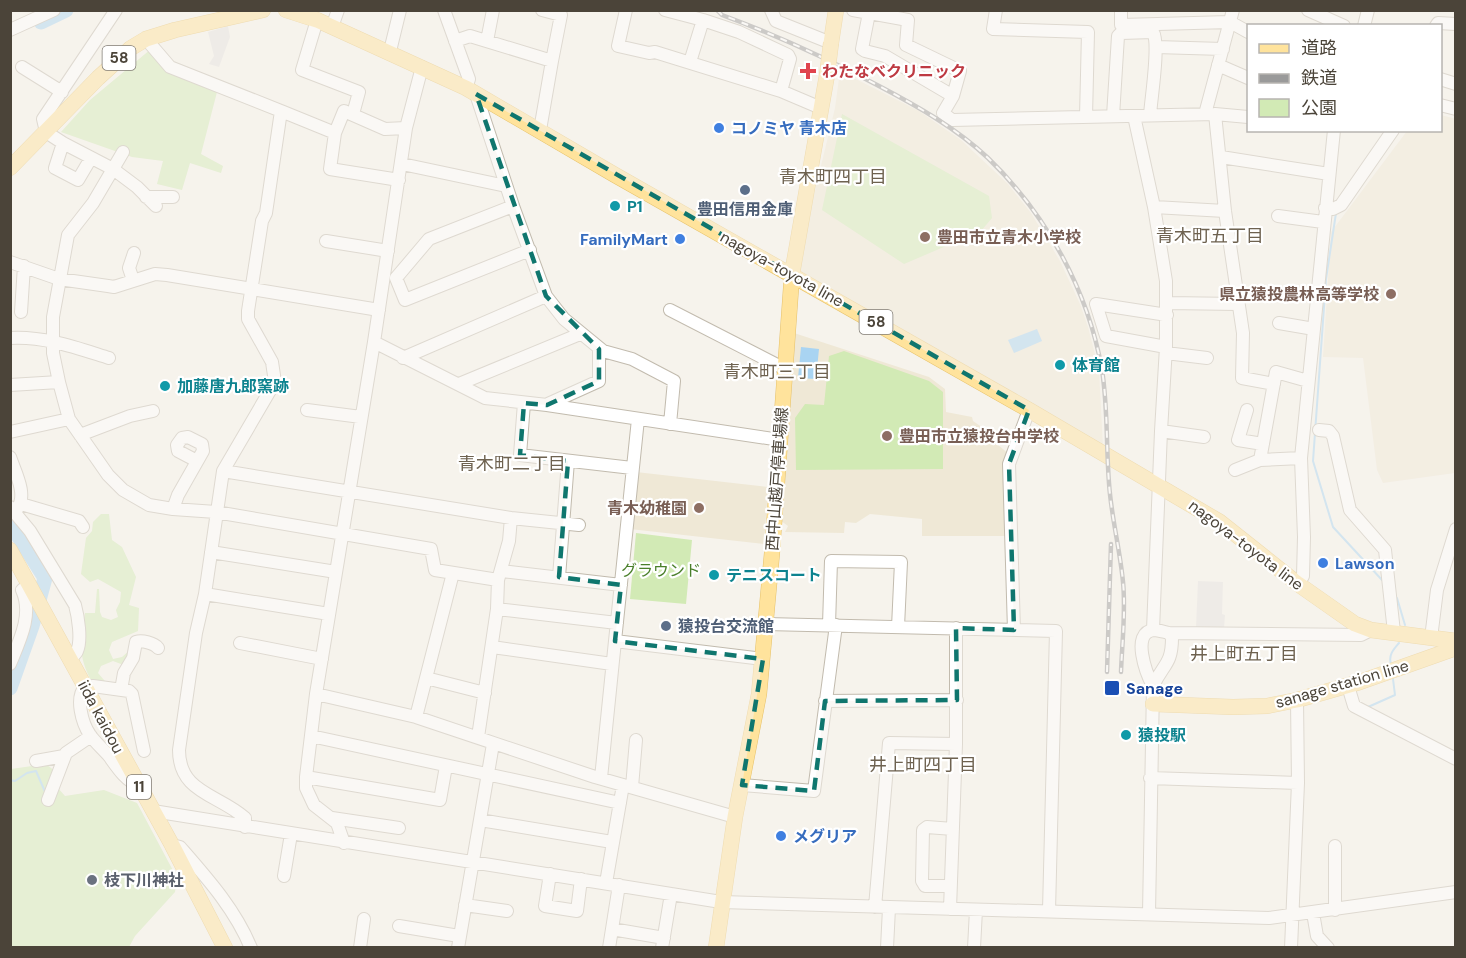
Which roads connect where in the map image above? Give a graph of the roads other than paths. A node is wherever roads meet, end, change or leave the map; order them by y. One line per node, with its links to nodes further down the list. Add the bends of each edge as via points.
1 (54, 10): 26 (street)
2 (116, 10): 43 (street)
3 (263, 10): 28 (main road, 58)
4 (286, 10): 20 (main road, nagoya-toyota line / 58)
5 (338, 10): 25 (street)
6 (400, 10): 34 (street)
7 (444, 10): 29 (street)
8 (493, 10): 30 (street)
9 (542, 10): 35 (street, via 561,15)
10 (626, 10): 36 (street, via 618,46 655,51)
11 (665, 10): 21 (street)
12 (771, 10): 31 (street, via 776,21)
13 (836, 10): 31 (main road, 西中山越戸停車場線)
14 (853, 10): 18 (street)
15 (996, 10): 52 (street, via 993,29 1088,32)
16 (1121, 10): 19 (street, via 1121,25)
17 (1308, 10): 22 (street)
18 (869, 13): 44 (street, via 862,49 885,56); 44 (street, via 908,20 906,45 960,71)
19 (1232, 16): 27 (street); 33 (street)
20 (317, 20): 25 (main road, nagoya-toyota line / 58); 47 (street, via 302,70 359,92)
21 (703, 20): 36 (street); 42 (street, via 788,55)
22 (1327, 22)
23 (1437, 24): 24 (street)
24 (1455, 24)
25 (332, 27): 34 (main road, nagoya-toyota line / 58)
26 (10, 30)
27 (1247, 31)
28 (146, 39): 46 (street, via 171,67); 56 (main road, 58, via 114,63)
29 (455, 41): 30 (street, via 470,36); 41 (street)
30 (487, 41): 35 (street)
31 (831, 43): 45 (main road, 西中山越戸停車場線, bridge)
32 (1156, 47): 33 (street); 49 (street); 50 (street, via 1153,32 1118,36)
33 (1223, 49): 37 (street)
34 (390, 51): 39 (main road, nagoya-toyota line / 58)
35 (552, 61): 55 (street)
36 (690, 62): 42 (street)
37 (1218, 65): 40 (street); 48 (street)
38 (22, 67): 43 (street)
39 (422, 67): 41 (main road, nagoya-toyota line / 58); 54 (street)
40 (1247, 78)
41 (471, 91): 55 (main road, nagoya-toyota line / 58); 69 (street)
42 (781, 91): 45 (street)
43 (62, 92): 56 (street, via 43,119)
44 (953, 96): 52 (street, via 943,113 952,120)
45 (821, 108): 85 (main road, 西中山越戸停車場線)
46 (281, 111): 59 (street); 89 (street)
47 (353, 114): 54 (street, via 385,129); 59 (street, via 344,111)
48 (1210, 114): 49 (street); 53 (street); 63 (street)
49 (1150, 115): 51 (street)
50 (1113, 116): 51 (street); 52 (street)
51 (1134, 116): 74 (street)
52 (1086, 117)
53 (1247, 117)
54 (406, 128): 64 (street)
55 (540, 130): 85 (main road, nagoya-toyota line / 58)
56 (46, 132): 60 (street); 65 (main road, 58)
57 (1334, 132): 67 (street)
58 (1392, 132): 75 (street, via 1341,205)
59 (335, 133): 68 (street, via 330,169)
60 (63, 143): 62 (street); 62 (street, via 55,168 78,180)
61 (123, 152): 66 (street)
62 (91, 158): 66 (street)
63 (1221, 158): 67 (street); 76 (street)
64 (402, 164): 68 (street); 69 (street)
65 (10, 168)
66 (113, 169): 70 (street); 87 (street, via 68,235)
67 (1329, 174): 75 (street)
68 (399, 180): 81 (street)
69 (506, 186): 73 (street)
70 (146, 196): 71 (street); 72 (street)
71 (173, 197)
72 (156, 206)
73 (513, 206): 80 (street); 86 (street, via 429,239)
74 (1154, 207): 76 (street); 92 (street)
75 (1325, 208): 78 (street)
76 (1226, 211): 91 (street)
77 (1278, 216): 78 (street)
78 (1323, 222): 97 (street)
79 (326, 241): 81 (street)
80 (530, 250): 86 (street, via 405,300); 90 (street)
81 (388, 251): 86 (street)
82 (134, 253): 88 (street, via 129,268)
83 (10, 262): 84 (street)
84 (24, 266): 87 (street); 95 (street)
85 (792, 274): 107 (main road, 西中山越戸停車場線); 116 (main road, nagoya-toyota line / 58)
86 (390, 276): 93 (street)
87 (59, 279): 88 (street, via 114,287); 100 (street)
88 (133, 280): 89 (street, via 155,274)
89 (252, 289): 93 (street); 137 (street, via 248,319 272,362 275,382)
90 (546, 296): 98 (street); 105 (street)
91 (1238, 304): 92 (street); 111 (street, via 1243,333 1242,378)
92 (1167, 309): 103 (street); 103 (street, via 1096,304 1106,336)
93 (379, 310): 101 (street)
94 (670, 310): 107 (street)
95 (21, 312)
96 (1279, 323): 97 (street)
97 (1314, 329): 108 (street)
98 (580, 334): 102 (street); 110 (street)
99 (10, 338): 100 (street)
100 (53, 341): 104 (street); 109 (street)
101 (374, 342): 105 (street); 119 (street)
102 (599, 348): 114 (street, via 599,381); 122 (street, via 632,359 674,381)
103 (1166, 350): 106 (street); 124 (street)
104 (109, 358)
105 (403, 358): 110 (street)
106 (1207, 358)
107 (785, 369): 128 (main road, 西中山越戸停車場線)
108 (1308, 381): 111 (street, via 1276,372); 123 (street)
109 (59, 382): 112 (street); 120 (street)
110 (459, 384): 113 (street, via 485,398)
111 (1274, 384): 129 (street)
112 (10, 385)
113 (524, 403): 114 (street); 133 (street, via 520,455)
114 (547, 405): 121 (street)
115 (307, 410): 119 (street)
116 (1029, 410): 138 (main road, nagoya-toyota line / 58); 167 (street, via 1009,464)
117 (1247, 410): 129 (street, via 1238,440)
118 (153, 411): 126 (street)
119 (361, 417): 139 (street)
120 (69, 419): 125 (street); 126 (street)
121 (638, 419): 122 (street); 135 (street)
122 (670, 424): 128 (street)
123 (1311, 429): 131 (street); 170 (street, via 1329,431 1334,436 1350,510 1385,550)
124 (1161, 431): 127 (street); 138 (street)
125 (10, 432)
126 (80, 435): 141 (street, via 123,490 149,505)
127 (1204, 437)
128 (780, 440): 163 (main road, 西中山越戸停車場線)
129 (1263, 444): 132 (street)
130 (10, 457): 140 (street, via 22,493)
131 (1301, 458): 132 (street); 156 (street, via 1304,537 1303,576)
132 (1260, 460): 136 (street)
133 (568, 461): 135 (street); 144 (street)
134 (197, 462): 141 (street)
135 (632, 468): 157 (street)
136 (1235, 470)
137 (223, 471): 139 (street); 142 (street)
138 (1159, 485): 156 (main road, nagoya-toyota line / 58, via 1220,522); 168 (street)
139 (349, 492): 143 (street); 148 (street)
140 (16, 508): 146 (street, via 79,520); 179 (street, via 75,605 78,643)
141 (173, 509): 142 (street)
142 (216, 512): 148 (street); 151 (street)
143 (511, 518): 144 (street); 154 (street)
144 (563, 522): 145 (street); 155 (street)
145 (579, 525)
146 (84, 527)
147 (1455, 529): 149 (street)
148 (342, 532): 152 (street); 153 (street, via 431,549 435,570)
149 (1454, 542): 172 (street, via 1437,590)
150 (10, 550): 158 (main road, iida kaidou / 11)
151 (211, 552): 152 (street); 159 (street)
152 (336, 572): 161 (street)
153 (453, 573): 154 (street); 186 (street)
154 (500, 576): 155 (street); 160 (street)
155 (560, 577): 157 (street)
156 (1298, 584): 169 (main road, nagoya-toyota line / 58, via 1339,614)
157 (621, 585): 162 (street)
158 (30, 586): 179 (main road, iida kaidou / 11); 184 (street, via 22,590 27,601 24,631)
159 (205, 594): 161 (street); 223 (street, via 179,763 190,784 236,810 244,818)
160 (497, 609): 162 (street); 176 (street)
161 (329, 614): 180 (street)
162 (617, 623): 173 (street)
163 (766, 624): 164 (street); 181 (main road, 西中山越戸停車場線)
164 (833, 625): 165 (street); 165 (street, via 831,561 901,562); 195 (street)
165 (898, 627): 166 (street)
166 (956, 628): 167 (street); 193 (street)
167 (1014, 630): 248 (street, via 1056,631)
168 (1153, 630): 171 (street); 183 (street, via 1142,644)
169 (1371, 630): 170 (main road, nagoya-toyota line / 58); 171 (street, via 1361,635)
170 (1394, 632): 172 (main road, nagoya-toyota line / 58)
171 (1169, 633): 182 (street)
172 (1431, 638): 174 (main road, nagoya-toyota line / 58)
173 (615, 641): 181 (street); 185 (street)
174 (1455, 641)
175 (240, 643): 180 (street)
176 (492, 647): 185 (street); 191 (street)
177 (158, 648): 190 (street, via 136,642)
178 (1455, 648): 188 (main road, sanage station line)
179 (70, 659): 189 (main road, iida kaidou / 11)
180 (322, 659): 192 (street)
181 (764, 659): 215 (main road, 西中山越戸停車場線)
182 (1170, 660): 183 (street); 187 (street)
183 (1143, 663): 187 (street)
184 (10, 664)
185 (612, 664): 211 (street)
186 (426, 678): 191 (street); 197 (street)
187 (1153, 686): 196 (street)
188 (1348, 686): 194 (main road, sanage station line); 206 (street, via 1354,706)
189 (85, 687): 190 (street); 198 (street, via 81,705); 214 (main road, iida kaidou / 11)
190 (121, 690): 204 (street, via 132,694)
191 (485, 693): 200 (street)
192 (316, 694): 197 (street); 199 (street)
193 (957, 700): 195 (street); 203 (street)
194 (1297, 700): 196 (main road, sanage station line, via 1233,707); 213 (street)
195 (825, 701): 215 (street, via 814,791)
196 (1153, 704): 212 (street)
197 (416, 717): 200 (street)
198 (91, 736): 205 (street); 214 (street, via 125,777)
199 (311, 736): 208 (street); 210 (street)
200 (478, 737): 202 (street)
201 (636, 740): 216 (street)
202 (493, 744): 209 (street); 211 (street)
203 (956, 744): 225 (street); 242 (street, via 889,743)
204 (144, 751)
205 (64, 756): 207 (street); 217 (street)
206 (1455, 759)
207 (36, 761)
208 (446, 766): 209 (street); 210 (street, via 440,800)
209 (487, 776): 218 (street); 222 (street)
210 (306, 777): 221 (street, via 306,788 314,805)
211 (601, 778): 216 (street)
212 (1150, 778): 213 (street); 250 (street)
213 (1298, 783): 251 (street)
214 (138, 785): 219 (main road, iida kaidou / 11)
215 (742, 785): 220 (main road, 西中山越戸停車場線)
216 (627, 786): 218 (street); 220 (street)
217 (49, 798)
218 (620, 803): 227 (street)
219 (153, 811): 223 (street); 229 (main road, iida kaidou / 11)
220 (735, 817): 240 (main road, 西中山越戸停車場線)
221 (332, 818): 224 (street); 228 (street)
222 (480, 820): 227 (street); 231 (street)
223 (245, 827): 226 (street)
224 (399, 828)
225 (953, 829): 237 (street); 237 (street, via 923,830 921,881 925,886)
226 (291, 834): 228 (street); 233 (street)
227 (612, 842): 235 (street)
228 (344, 843): 231 (street)
229 (172, 845): 257 (main road, iida kaidou / 11); 258 (street, via 180,847 215,887 244,930)
230 (1335, 846): 247 (street)
231 (472, 861): 232 (street); 241 (street)
232 (550, 874): 234 (street); 234 (street, via 545,906 577,911)
233 (284, 876)
234 (581, 879): 235 (street)
235 (606, 883): 236 (street)
236 (620, 885): 239 (street); 254 (street)
237 (950, 886): 244 (street)
238 (1455, 892): 247 (street)
239 (671, 894): 240 (street); 256 (street)
240 (721, 902): 242 (street); 261 (main road, 西中山越戸停車場線)
241 (465, 905): 245 (street); 255 (street)
242 (875, 907): 243 (street)
243 (889, 908): 244 (street); 262 (street)
244 (950, 909): 246 (street)
245 (507, 910)
246 (976, 910): 248 (street); 263 (street)
247 (1335, 910): 249 (street)
248 (1048, 911): 250 (street)
249 (1313, 913): 251 (street); 265 (street, via 1317,936)
250 (1149, 914): 251 (street)
251 (1292, 916): 264 (street)
252 (364, 919): 259 (street)
253 (399, 926): 255 (street)
254 (612, 929): 256 (street); 260 (street)
255 (458, 942)
256 (663, 943)
257 (225, 948)
258 (251, 948)
259 (360, 948)
260 (609, 948)
261 (716, 948)
262 (887, 948)
263 (974, 948)
264 (1291, 948)
265 (1328, 948)

